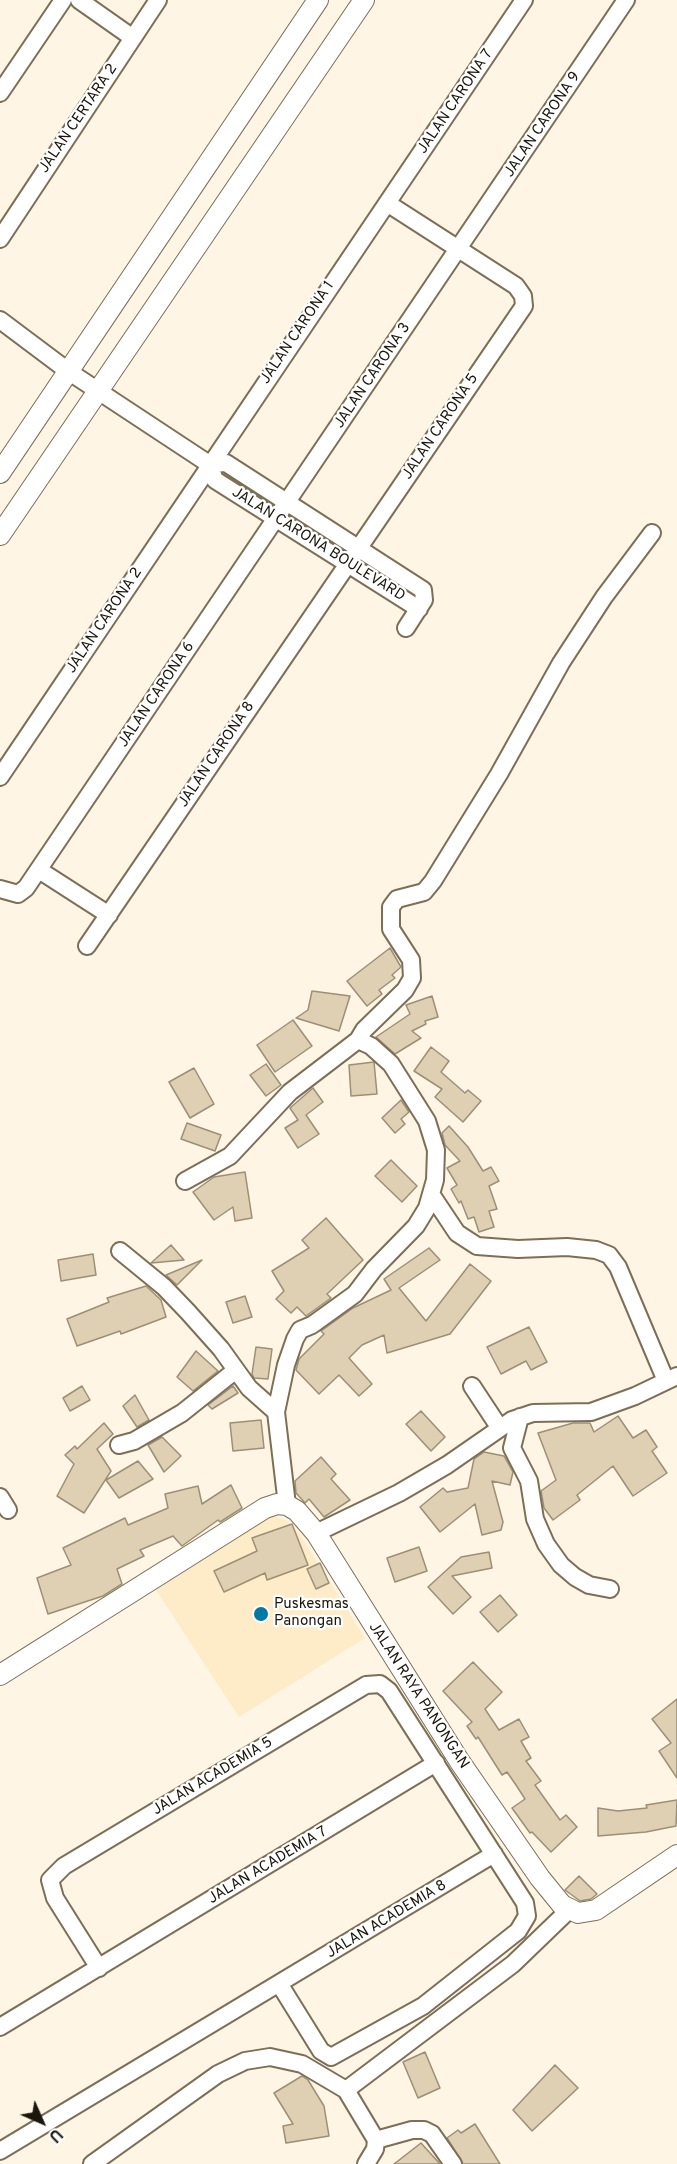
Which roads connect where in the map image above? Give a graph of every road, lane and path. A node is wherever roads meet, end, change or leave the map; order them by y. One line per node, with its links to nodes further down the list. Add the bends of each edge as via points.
1 (63, 0): 9 (street)
2 (79, 0): 8 (street)
3 (158, 0): 8 (street, JALAN CERTARA 2)
4 (318, 0): 14 (street)
5 (364, 0): 15 (street)
6 (524, 0): 10 (street, JALAN CARONA 7)
7 (626, 0): 12 (street, JALAN CARONA 9)
8 (133, 38): 11 (street, JALAN CERTARA 2)
9 (0, 93)
10 (387, 203): 12 (street); 16 (street, JALAN CARONA 1)
11 (0, 239)
12 (459, 250): 18 (street, JALAN CARONA 3); 22 (street, JALAN CARONA 5, via 516,286 524,306)
13 (0, 320): 14 (street, JALAN CARONA BOULEVARD)
14 (68, 372): 15 (street, JALAN CARONA BOULEVARD); 17 (street)
15 (97, 390): 16 (street, JALAN CARONA BOULEVARD); 21 (street)
16 (209, 464): 18 (street, JALAN CARONA BOULEVARD, via 226,463); 19 (street, JALAN CARONA BOULEVARD, via 215,480); 26 (street, JALAN CARONA 2)
17 (0, 473)
18 (286, 502): 19 (street, JALAN CARONA 3); 22 (street, JALAN CARONA BOULEVARD)
19 (276, 519): 23 (street, JALAN CARONA BOULEVARD); 27 (street, JALAN CARONA 6)
20 (652, 533): 31 (street, via 561,663 433,881 420,894 393,903 389,924 411,960 412,978)
21 (0, 534)
22 (358, 548): 23 (street, JALAN CARONA 5); 24 (street, JALAN CARONA BOULEVARD, via 423,590 424,600)
23 (348, 564): 24 (street, JALAN CARONA BOULEVARD); 29 (street, JALAN CARONA 8)
24 (419, 609): 25 (street)
25 (406, 628)
26 (0, 777)
27 (39, 870): 28 (street, JALAN CARONA 6, via 18,894); 29 (street)
28 (0, 889)
29 (109, 915): 30 (street, JALAN CARONA 8)
30 (87, 946)
31 (358, 1040): 32 (street, via 290,1092 230,1156); 33 (street, via 376,1049 391,1064 427,1121 437,1163)
32 (185, 1181)
33 (431, 1194): 36 (street, via 457,1233 477,1246 574,1248 609,1255); 38 (street, via 416,1226 355,1294 300,1330 290,1353)
34 (120, 1251): 35 (street, via 164,1287)
35 (236, 1370): 38 (street); 41 (street, via 182,1413 134,1441)
36 (671, 1378): 39 (street, via 591,1412 533,1413)
37 (472, 1386): 40 (street)
38 (276, 1412): 42 (street)
39 (520, 1417): 40 (street); 44 (street, via 512,1448 530,1481 535,1519 546,1544 575,1577)
40 (499, 1427): 43 (street, via 447,1466)
41 (119, 1445)
42 (287, 1505): 43 (street, JALAN RAYA PANONGAN); 45 (street, via 265,1508)
43 (316, 1533): 49 (street, JALAN RAYA PANONGAN, via 460,1762 540,1878)
44 (610, 1589)
45 (0, 1675)
46 (436, 1764): 47 (street); 50 (street, JALAN ACADEMIA 7); 50 (street, JALAN ACADEMIA 5, via 389,1691 380,1684 366,1685 64,1866 50,1880 55,1898)
47 (494, 1854): 51 (street, JALAN ACADEMIA 8); 51 (street, via 525,1903 527,1916 518,1931 423,2006 332,2057 321,2051)
48 (677, 1855): 49 (street, via 596,1910)
49 (569, 1910): 53 (street, via 513,1964)
50 (99, 1968): 52 (street, JALAN ACADEMIA 7)
51 (280, 1985): 55 (street, JALAN ACADEMIA 8)
52 (0, 2027)
53 (346, 2090): 54 (street); 56 (street, via 289,2060 270,2057 245,2061 218,2074)
54 (376, 2140): 57 (street); 58 (street, via 424,2130 432,2134)
55 (0, 2151)
56 (92, 2164)
57 (366, 2164)
58 (453, 2164)

